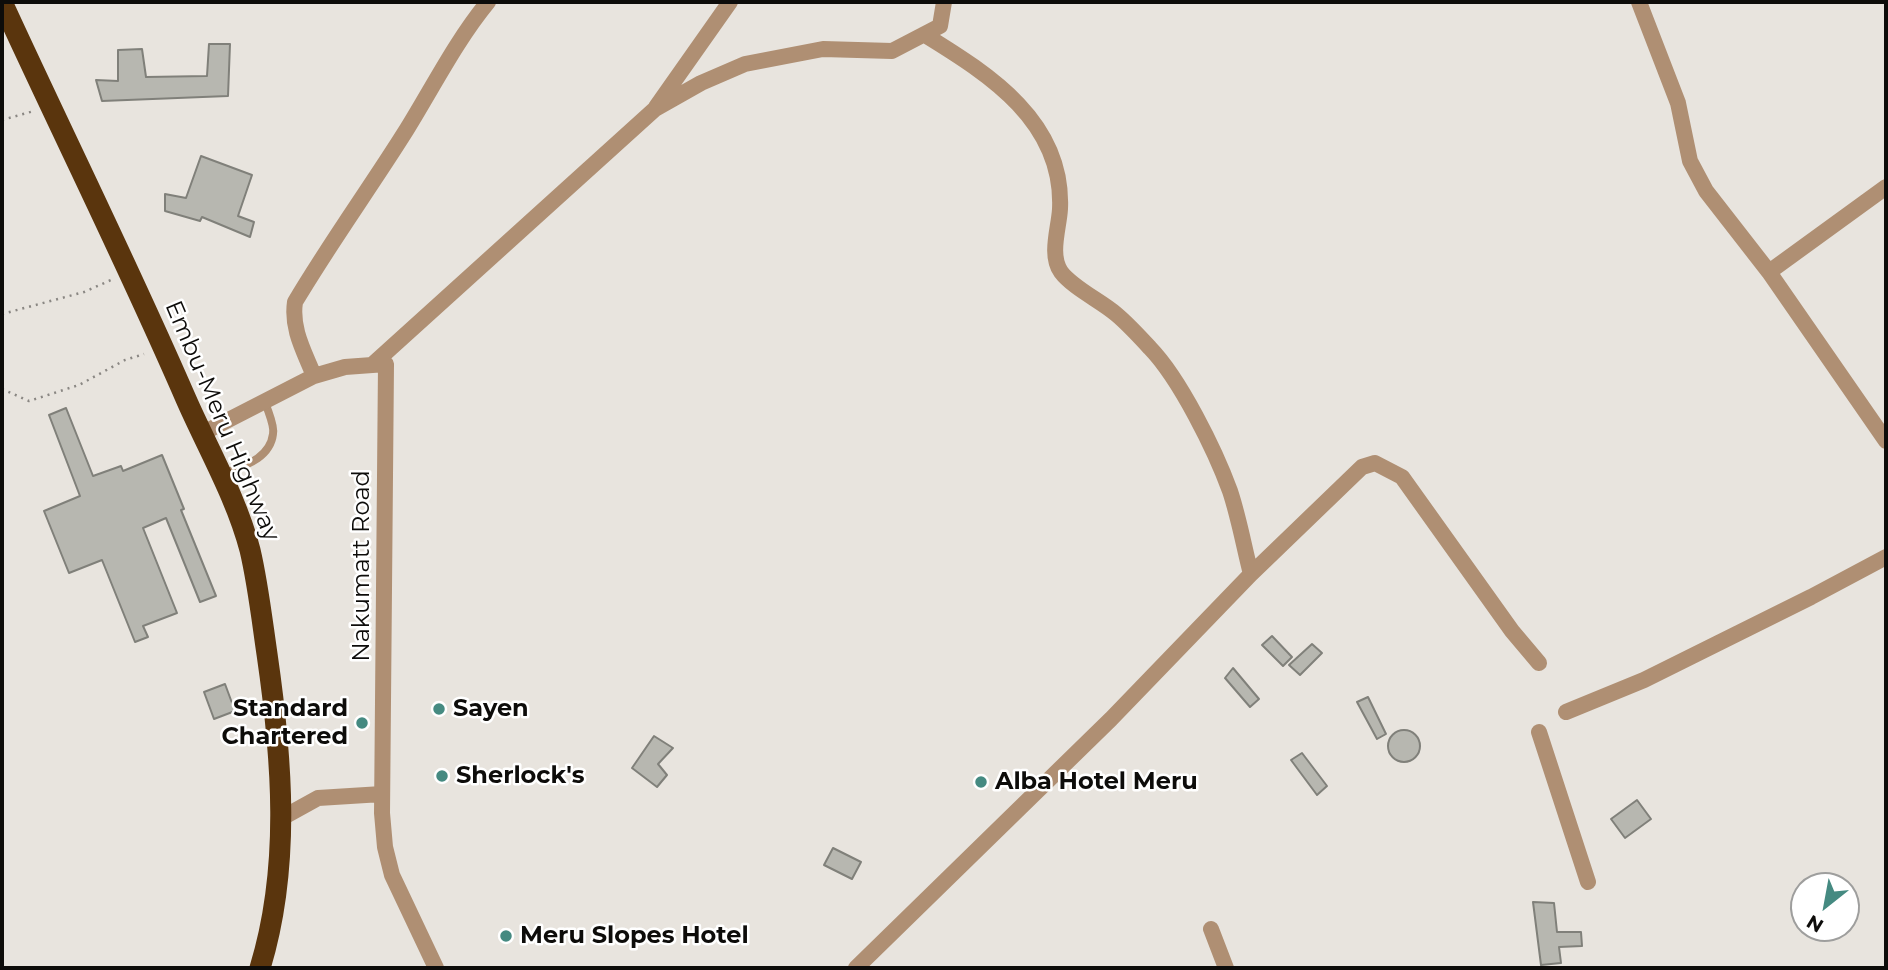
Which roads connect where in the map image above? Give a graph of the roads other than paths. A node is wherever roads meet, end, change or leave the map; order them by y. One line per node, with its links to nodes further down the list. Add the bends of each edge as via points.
1 (2, 2): 13 (highway, Embu-Meru Highway)
2 (488, 2): 11 (street, via 295,302 295,330)
3 (730, 2): 7 (street)
4 (944, 2): 6 (street, via 940,26)
5 (1639, 2): 9 (street, via 1678,103 1690,161 1706,191)
6 (925, 35): 7 (street, via 892,51 823,49 746,64); 17 (street, via 973,64 1009,94 1043,139 1061,185 1055,251 1062,272 1118,314 1153,351 1178,387 1230,493)
7 (655, 109): 10 (street)
8 (1886, 187): 9 (street)
9 (1769, 272): 14 (street)
10 (379, 365): 11 (street, via 345,367); 21 (street, Nakumatt Road)
11 (314, 376): 12 (street)
12 (265, 401): 13 (street); 15 (lane, via 274,432 267,450 254,462)
13 (201, 434): 15 (highway, Embu-Meru Highway)
14 (1886, 441)
15 (220, 475): 22 (highway, Embu-Meru Highway, via 249,548 261,612 278,744)
16 (1886, 557): 19 (street, via 1644,680)
17 (1251, 574): 18 (street, via 1362,467 1376,463 1402,477); 27 (street, via 1103,728)
18 (1539, 663)
19 (1566, 712)
20 (1539, 732): 23 (street)
21 (382, 794): 22 (street, via 318,799); 25 (street, Nakumatt Road, via 385,847 392,875)
22 (280, 818): 26 (highway, Embu-Meru Highway, via 277,900)
23 (1588, 882)
24 (1211, 929): 28 (street)
25 (431, 967)
26 (260, 968)
27 (856, 968)
28 (1226, 968)

